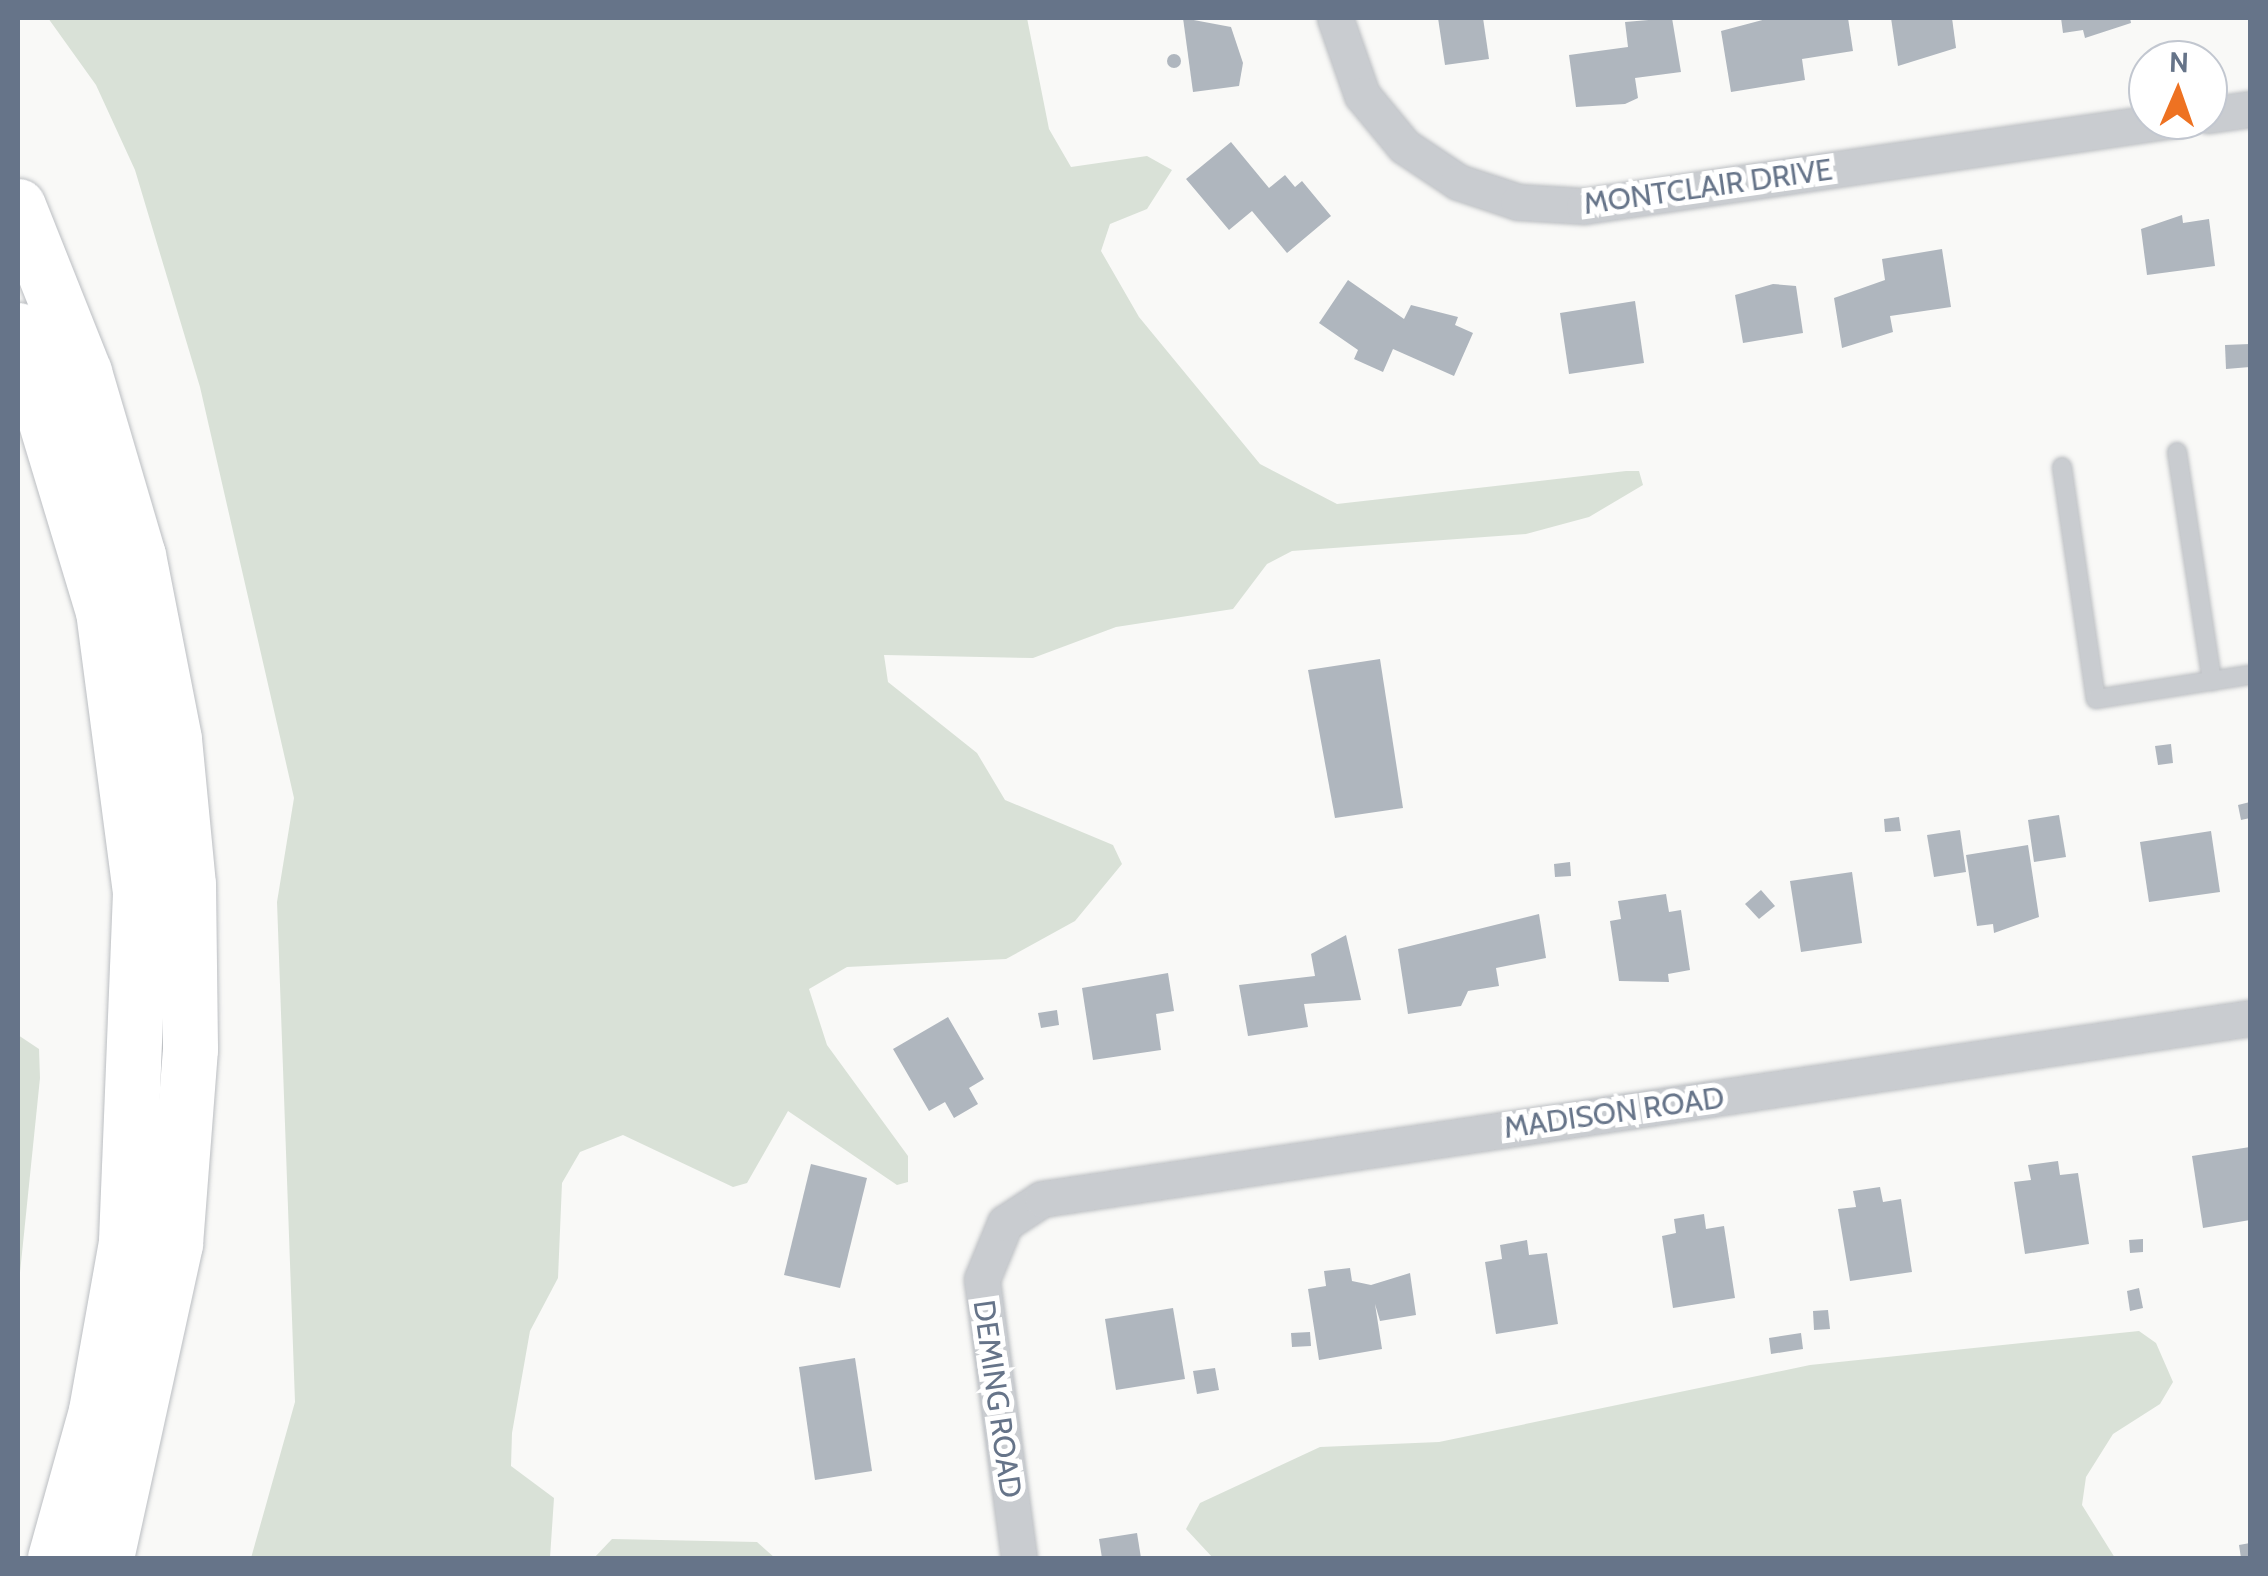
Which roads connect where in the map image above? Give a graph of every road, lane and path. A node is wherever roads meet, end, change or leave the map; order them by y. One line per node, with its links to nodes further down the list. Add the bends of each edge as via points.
1 (1335, 18): 2 (street, MONTCLAIR DRIVE, via 1362,95 1404,146 1458,182 1534,204 1616,202)
2 (2128, 126)
3 (18, 206): 12 (highway, via 84,372 138,555 174,739 188,884 190,1048 178,1228 146,1407)
4 (18, 330): 11 (highway, via 103,611 140,892 126,1242 96,1411)
5 (2177, 452): 8 (lane)
6 (2062, 467): 8 (lane, via 2096,699)
7 (2250, 675): 8 (lane)
8 (2212, 680)
9 (2250, 1018): 10 (street, MADISON ROAD, via 1066,1194 1021,1209)
10 (992, 1240): 13 (street, DEMING ROAD, via 983,1318)
11 (54, 1558)
12 (106, 1558)
13 (1019, 1558)

